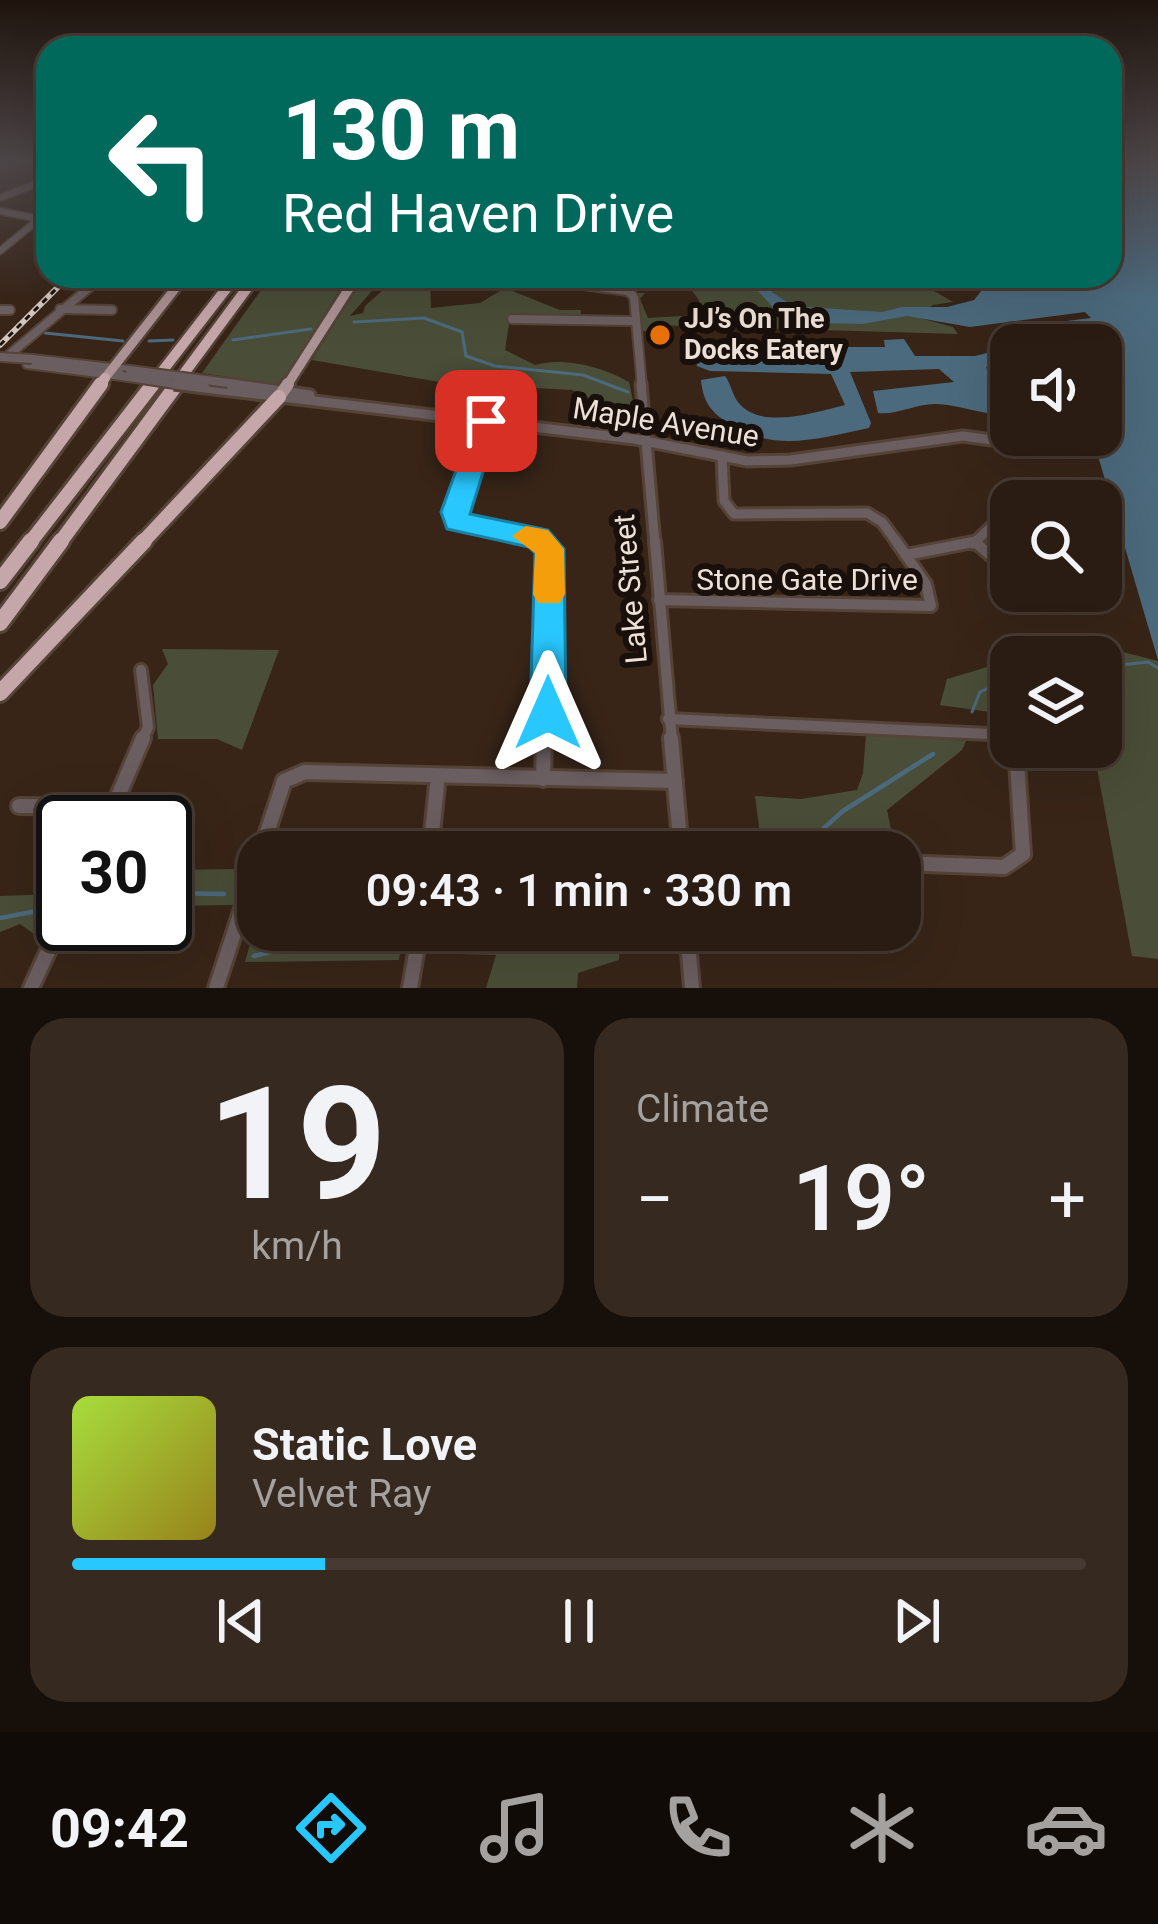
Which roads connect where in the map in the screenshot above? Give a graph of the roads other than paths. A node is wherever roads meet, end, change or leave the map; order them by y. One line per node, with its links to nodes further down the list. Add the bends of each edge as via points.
1 (0, 211): 2 (street)
2 (36, 218)
3 (36, 226): 4 (street)
4 (0, 251)
5 (87, 288): 11 (street)
6 (175, 288): 16 (main road)
7 (227, 288): 27 (highway)
8 (247, 288): 29 (highway)
9 (349, 288): 17 (main road)
10 (606, 288): 14 (street, Lake Street, via 628,291)
11 (60, 309): 12 (street); 15 (street)
12 (112, 310)
13 (512, 319): 14 (street)
14 (633, 321): 20 (street, Lake Street)
15 (3, 358): 16 (street, Maple Avenue, bridge)
16 (108, 373): 17 (street, Maple Avenue, bridge); 22 (highway)
17 (281, 394): 18 (street, Maple Avenue); 31 (highway)
18 (486, 421): 20 (street, Maple Avenue); 36 (street, via 455,512 465,526 538,538 551,554)
19 (990, 440): 21 (street, Maple Avenue, via 963,436 773,462)
20 (644, 441): 21 (street, Maple Avenue); 28 (street, Lake Street)
21 (722, 456): 25 (street, Stone Gate Drive, via 729,511 804,516 855,508 876,516)
22 (0, 522)
23 (990, 528): 24 (street)
24 (976, 543): 25 (street); 26 (street)
25 (905, 555): 28 (street, Stone Gate Drive, via 931,606)
26 (990, 555)
27 (0, 581)
28 (659, 600): 32 (street, Lake Street)
29 (0, 622)
30 (141, 670): 38 (street, via 148,727)
31 (0, 693)
32 (668, 718): 33 (street); 37 (street, Lake Street)
33 (990, 734)
34 (1017, 768): 43 (street, via 1023,854 1004,867)
35 (438, 776): 36 (street); 41 (street); 48 (street, via 305,772 284,781)
36 (543, 779): 37 (street)
37 (675, 782): 42 (street, Lake Street)
38 (119, 795)
39 (19, 806): 40 (street)
40 (36, 806)
41 (432, 831)
42 (679, 831)
43 (921, 864)
44 (48, 951): 47 (street)
45 (416, 951): 49 (street)
46 (689, 951): 50 (street)
47 (31, 988)
48 (216, 988)
49 (410, 988)
50 (692, 988)

